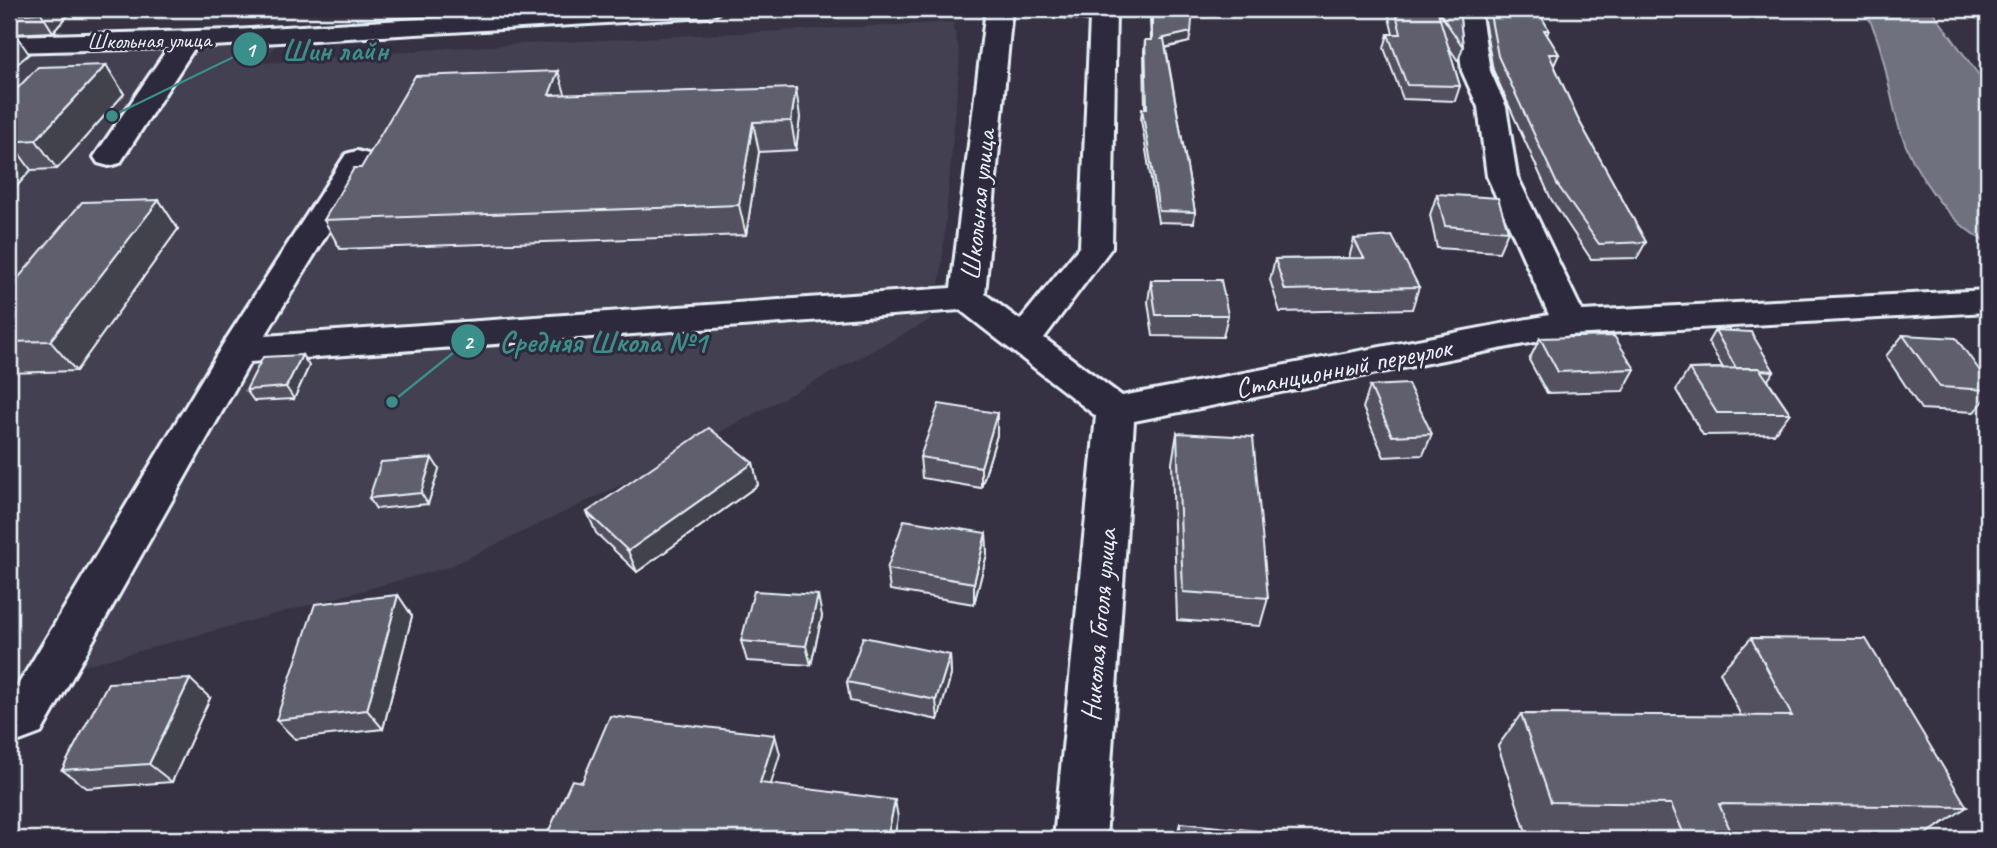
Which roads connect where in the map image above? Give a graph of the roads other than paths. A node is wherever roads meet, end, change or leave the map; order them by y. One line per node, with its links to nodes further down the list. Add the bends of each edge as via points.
1 (252, 9): 7 (street)
2 (708, 9): 7 (street, Школьная улица)
3 (999, 9): 12 (street, Школьная улица)
4 (1055, 9): 6 (street)
5 (1467, 9): 14 (street, via 1476,71 1492,107 1502,176)
6 (1103, 11): 15 (street, via 1096,247)
7 (234, 38): 8 (street, Школьная улица)
8 (187, 39): 9 (street, Школьная улица); 10 (street)
9 (9, 44)
10 (109, 157)
11 (357, 160): 16 (street)
12 (967, 298): 15 (street, Школьная улица); 16 (street)
13 (1988, 301): 14 (street, Станционный переулок)
14 (1570, 323): 17 (street, Станционный переулок)
15 (1022, 342): 17 (street, Школьная улица)
16 (238, 350): 18 (street, via 23,718)
17 (1116, 411): 19 (street, Николая Гоголя улица)
18 (9, 723)
19 (1080, 839)

